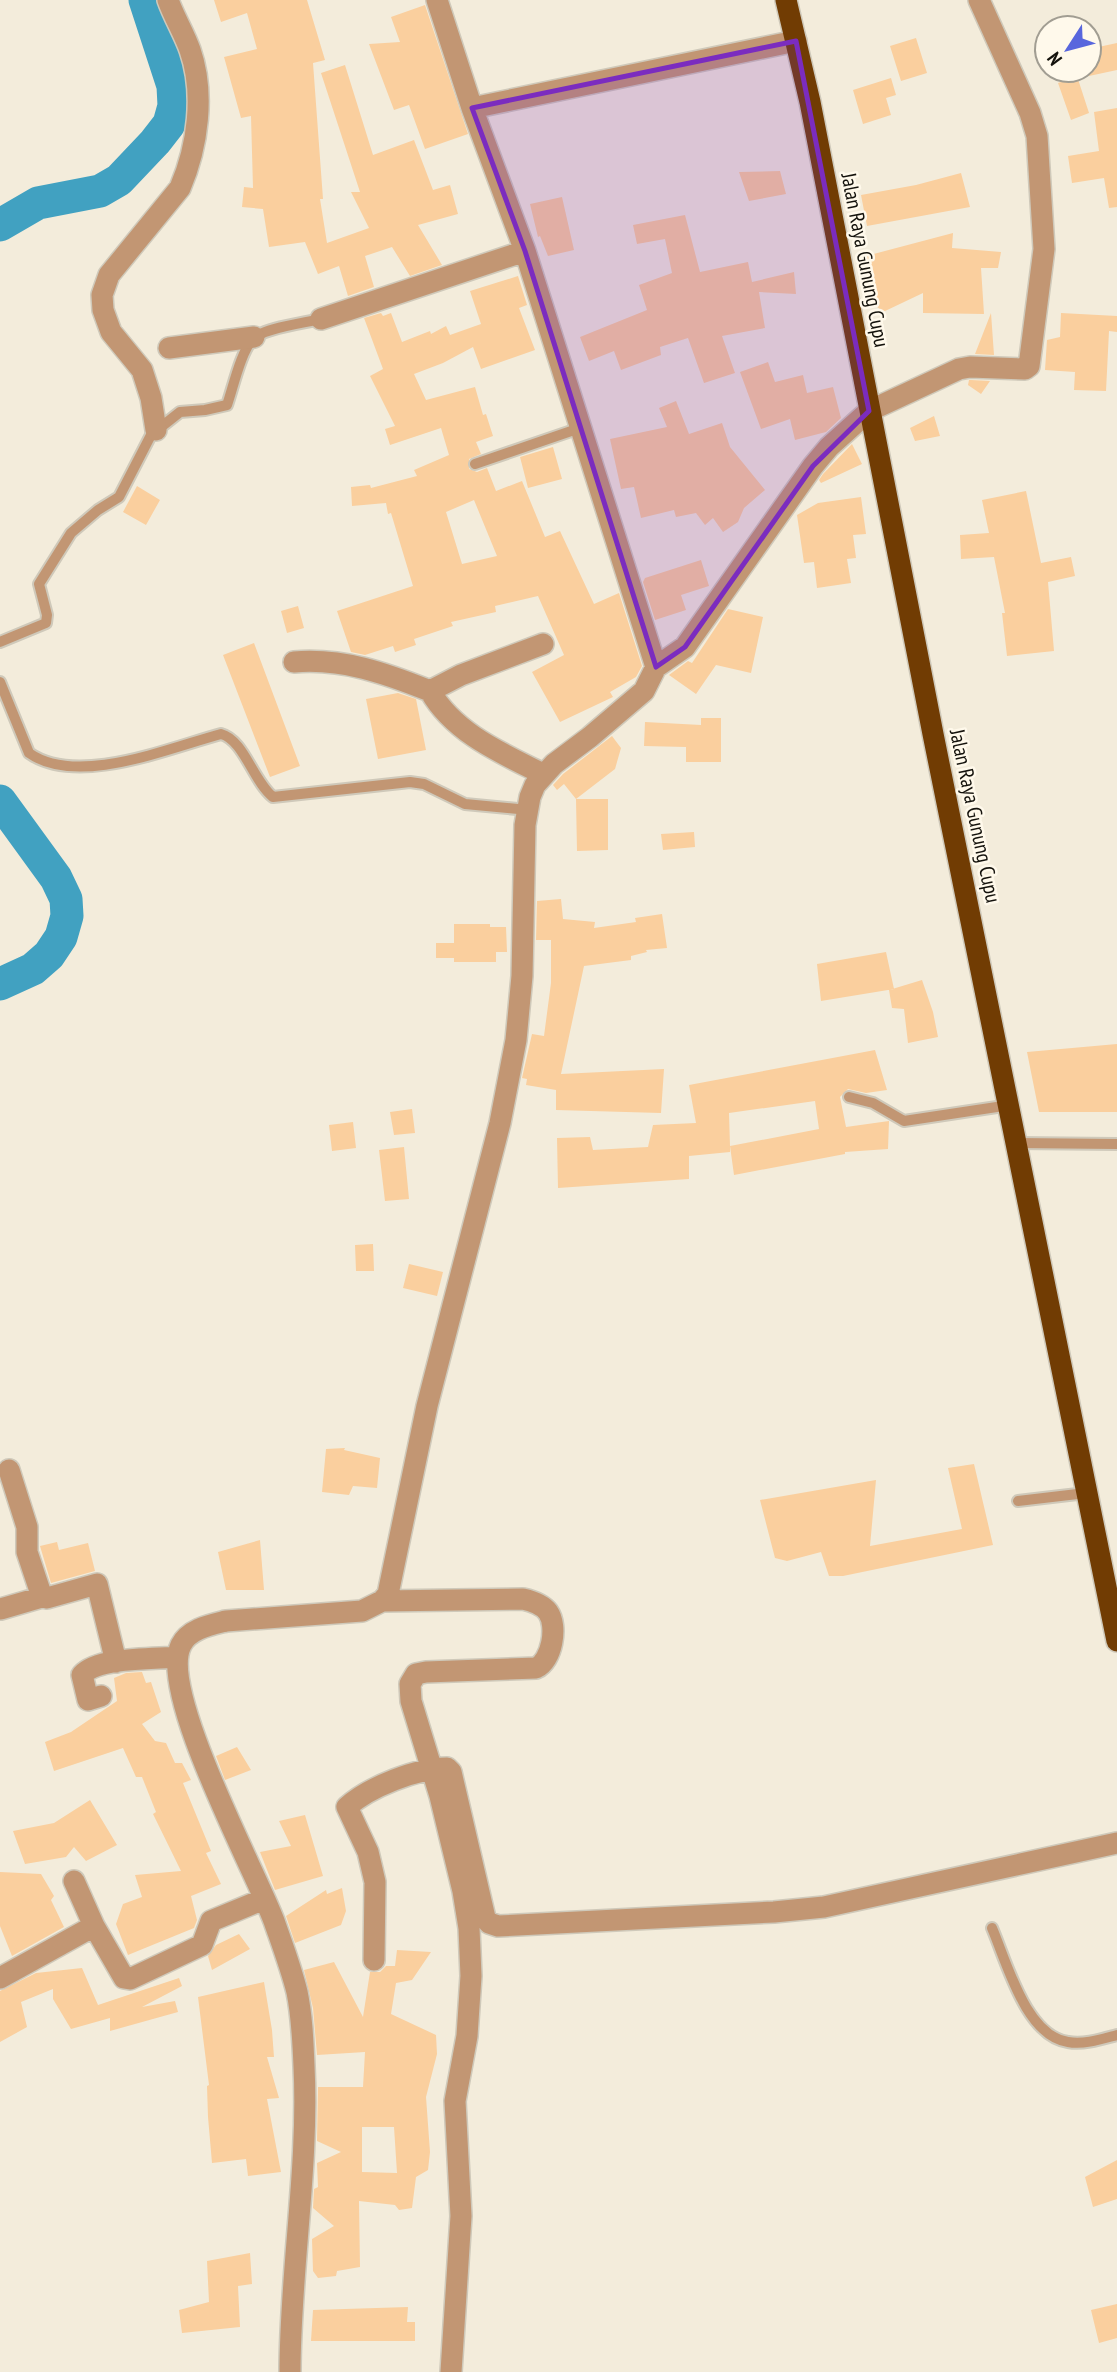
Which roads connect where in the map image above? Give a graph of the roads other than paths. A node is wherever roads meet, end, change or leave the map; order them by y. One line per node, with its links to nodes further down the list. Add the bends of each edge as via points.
1 (168, 0): 13 (street, via 190,50 197,81 195,138 180,188 108,275 102,295 111,332 142,370)
2 (437, 0): 6 (street)
3 (786, 0): 5 (highway, Jalan Raya Gunung Cupu)
4 (979, 0): 11 (street, via 1037,136 1044,249 1029,363 1025,369 959,369)
5 (796, 41): 6 (street); 11 (highway, Jalan Raya Gunung Cupu)
6 (472, 108): 7 (street)
7 (525, 251): 8 (street); 12 (street)
8 (321, 319): 9 (lane)
9 (254, 337): 10 (street); 13 (lane, via 227,405 180,412)
10 (169, 348)
11 (869, 411): 18 (street, via 813,466 685,647); 24 (highway, Jalan Raya Gunung Cupu)
12 (580, 428): 14 (lane); 18 (street)
13 (156, 430): 15 (lane, via 119,497 71,533 39,584 46,623)
14 (475, 464)
15 (0, 642)
16 (543, 644): 20 (street)
17 (294, 662): 20 (street, via 321,660 355,666)
18 (656, 667): 21 (street, via 644,691)
19 (0, 682): 22 (lane, via 29,753 51,763 88,768 125,762 221,734 234,740 262,789 273,797 410,782 473,806)
20 (430, 691): 21 (street, via 454,722)
21 (543, 774): 22 (street)
22 (528, 810): 31 (street, via 523,976 512,1063 427,1406 391,1585)
23 (849, 1097): 24 (lane, via 873,1103 904,1121)
24 (1010, 1105): 25 (highway, Jalan Raya Gunung Cupu)
25 (1015, 1143): 26 (lane); 28 (highway, Jalan Raya Gunung Cupu)
26 (1117, 1144)
27 (9, 1470): 30 (street)
28 (1087, 1493): 29 (lane); 33 (highway, Jalan Raya Gunung Cupu)
29 (1018, 1502)
30 (42, 1597): 32 (street); 35 (street, via 99,1586)
31 (382, 1601): 34 (street, via 362,1611 212,1624 187,1636); 37 (street, via 523,1599 542,1606 552,1621 548,1656 536,1668 426,1672 412,1678 411,1702)
32 (1, 1609)
33 (1117, 1641)
34 (177, 1657): 35 (street); 40 (street, via 185,1708 208,1774)
35 (116, 1662): 36 (street, via 93,1667 82,1675 88,1700)
36 (101, 1696)
37 (437, 1768): 38 (street, via 450,1769 485,1918 498,1926 824,1907); 43 (street, via 394,1781 347,1807 368,1852 375,1882); 47 (street, via 463,1891 471,1976 467,2036 455,2101 460,2216)
38 (1117, 1843)
39 (74, 1881): 41 (street)
40 (264, 1899): 41 (street, via 211,1921 202,1945 130,1979 124,1978); 46 (street, via 297,1992 302,2035 302,2194)
41 (94, 1926): 44 (street)
42 (992, 1928): 45 (lane, via 1024,2003 1041,2028 1068,2042)
43 (374, 1960)
44 (0, 1978)
45 (1117, 2035)
46 (290, 2372)
47 (451, 2372)

